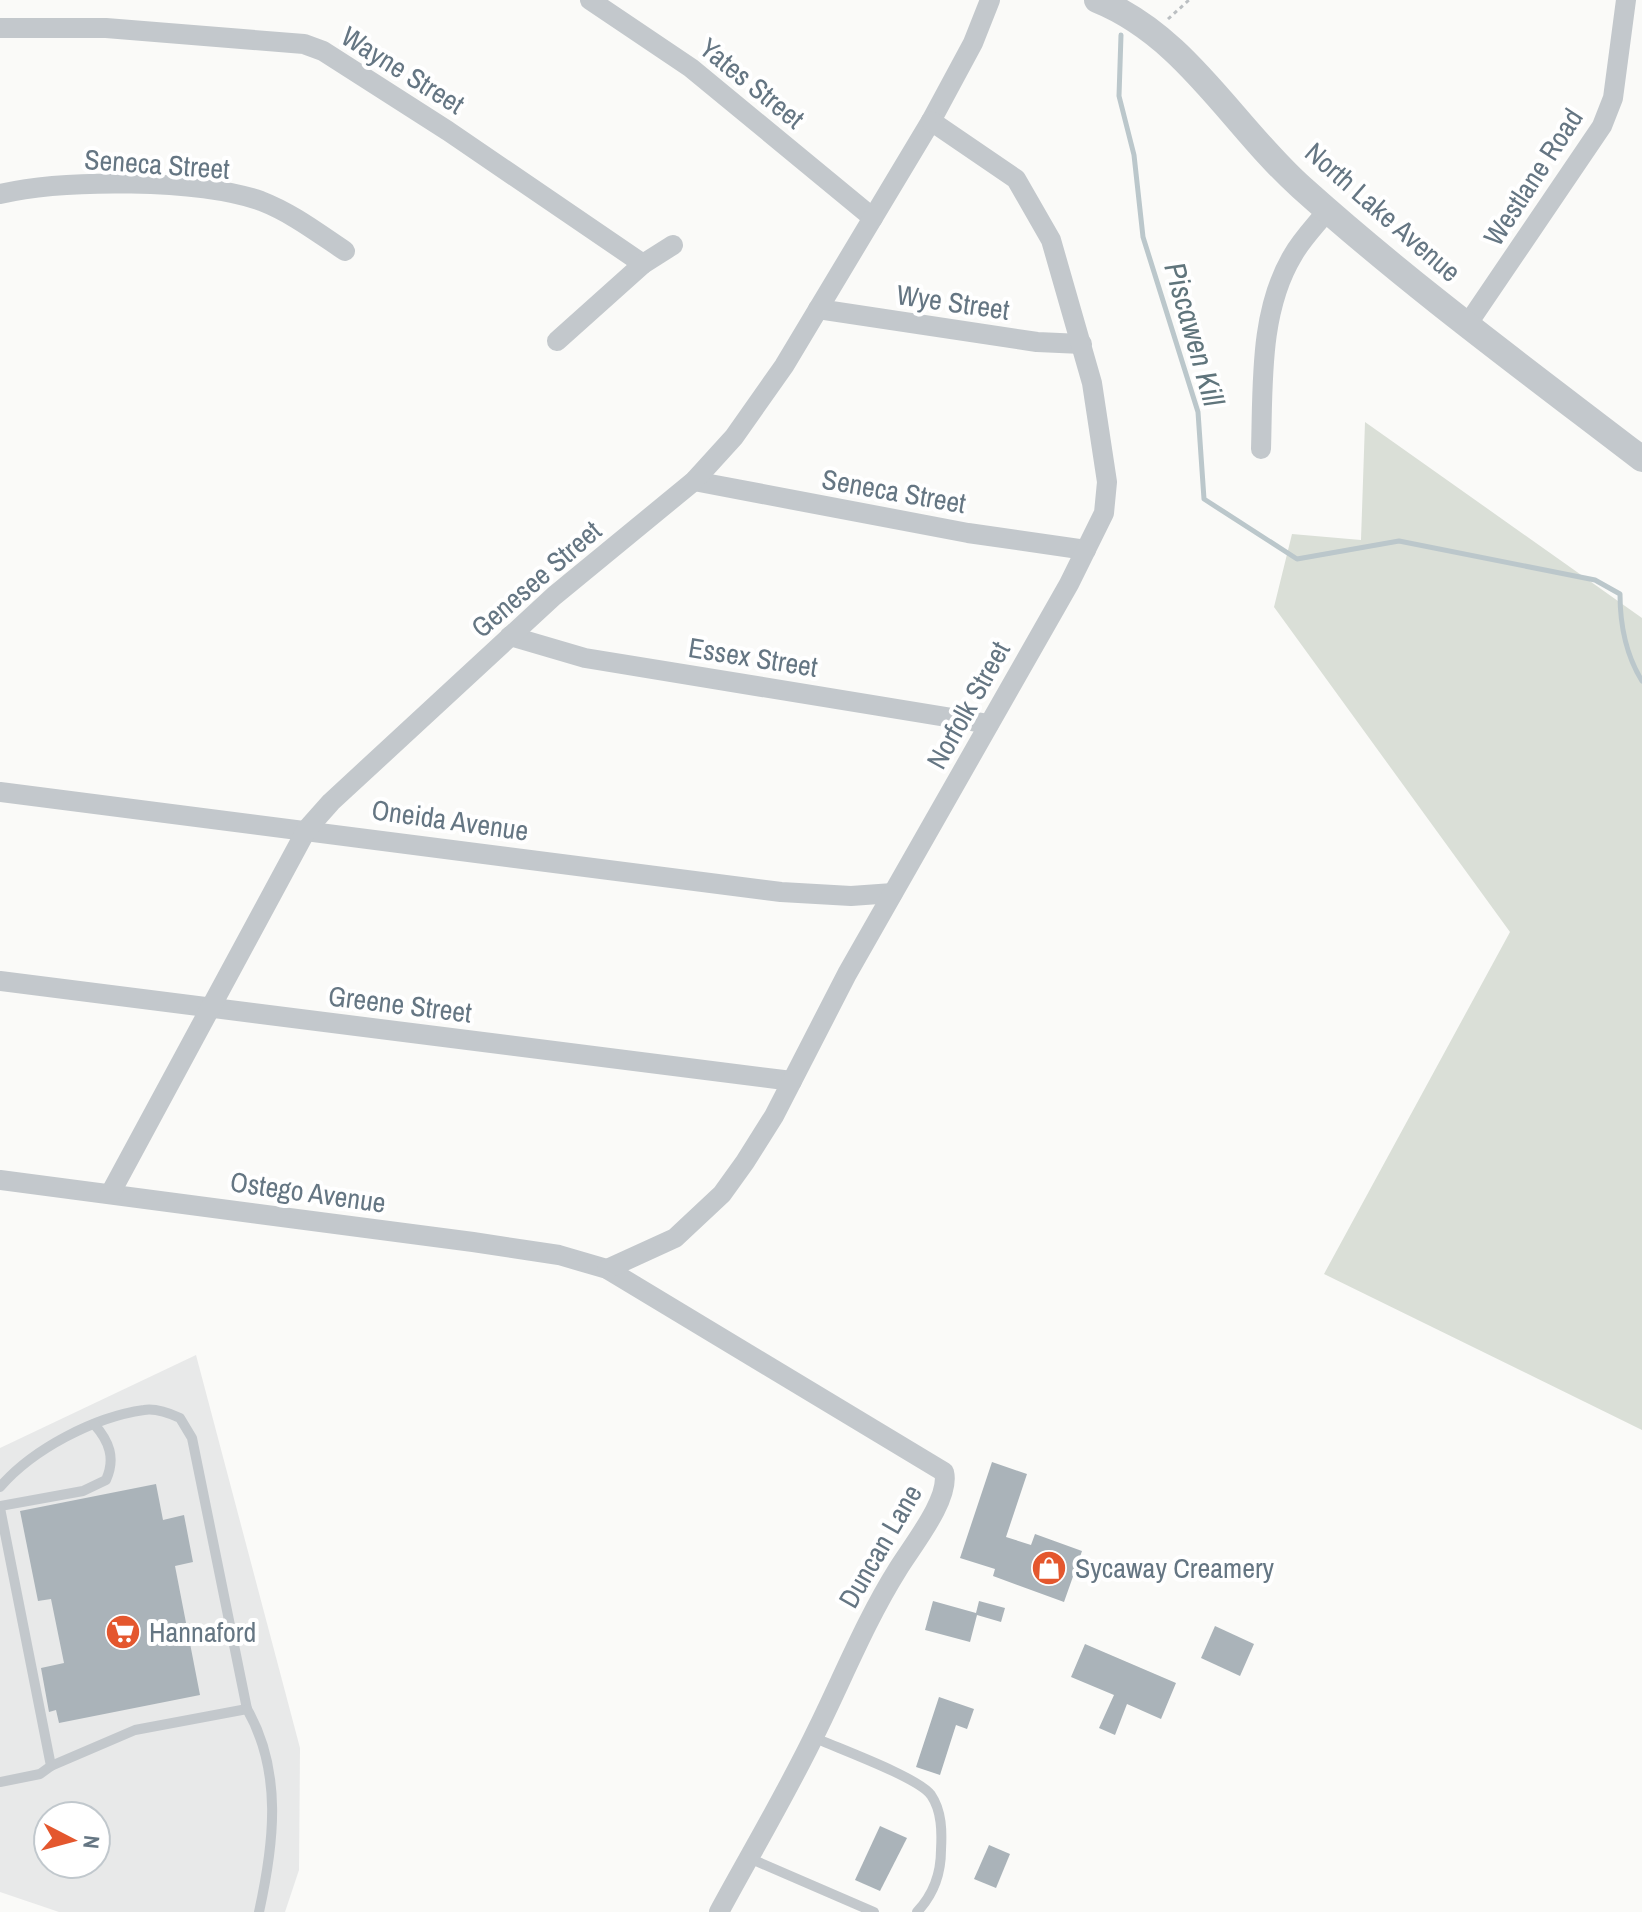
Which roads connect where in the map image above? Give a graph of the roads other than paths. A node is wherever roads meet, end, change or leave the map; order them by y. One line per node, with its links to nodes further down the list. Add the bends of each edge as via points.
1 (590, 0): 9 (street, Yates Street, via 691,68)
2 (990, 0): 6 (street, Genesee Street)
3 (1097, 0): 8 (street, North Lake Avenue, via 1128,12 1155,31 1285,173)
4 (1626, 0): 14 (street, Westlane Road, via 1613,98 1602,126)
5 (0, 28): 12 (street, Wayne Street, via 106,28 304,44 448,131)
6 (931, 121): 9 (street, Genesee Street); 16 (street, Norfolk Street, via 1003,167 1029,197 1051,240)
7 (0, 194): 11 (street, Seneca Street, via 77,186 208,190 260,201 297,218)
8 (1327, 211): 14 (street, North Lake Avenue); 17 (street, via 1285,270 1271,319)
9 (873, 218): 13 (street, Genesee Street)
10 (673, 245): 12 (street)
11 (345, 251)
12 (643, 264): 15 (street)
13 (818, 309): 16 (street, Wye Street); 19 (street, Genesee Street, via 734,437)
14 (1467, 325): 18 (street, North Lake Avenue)
15 (557, 341)
16 (1082, 344): 20 (street, Norfolk Street, via 1107,482 1104,513)
17 (1261, 449)
18 (1642, 459)
19 (694, 481): 20 (street, Seneca Street); 21 (street, Genesee Street)
20 (1086, 550): 22 (street, Norfolk Street)
21 (510, 636): 22 (street, Essex Street, via 585,658); 24 (street, Genesee Street)
22 (989, 724): 25 (street, Norfolk Street)
23 (0, 792): 24 (street, Oneida Avenue)
24 (307, 829): 25 (street, Oneida Avenue, via 781,892); 27 (street, Genesee Street)
25 (893, 893): 28 (street, Norfolk Street)
26 (0, 981): 27 (street, Greene Street)
27 (210, 1008): 28 (street, Greene Street); 30 (street, Genesee Street)
28 (792, 1081): 31 (street, Norfolk Street, via 745,1162 701,1216 656,1248)
29 (0, 1180): 30 (street, Ostego Avenue)
30 (110, 1194): 31 (street, Ostego Avenue, via 530,1251)
31 (607, 1269): 36 (street, Duncan Lane, via 944,1472 945,1489 937,1506 870,1619)
32 (94, 1424): 33 (lane, via 11,1474); 34 (lane, via 110,1447 106,1480 83,1491); 35 (lane, via 146,1409 165,1411 180,1418 192,1438)
33 (0, 1487)
34 (0, 1507): 37 (lane)
35 (247, 1709): 37 (lane, via 135,1730); 40 (lane, via 259,1729 274,1816)
36 (813, 1737): 39 (street, Duncan Lane); 43 (lane, via 930,1794 942,1829 941,1860 932,1895)
37 (51, 1766): 38 (lane, via 40,1774)
38 (0, 1782)
39 (749, 1858): 41 (street, Duncan Lane); 42 (lane)
40 (259, 1912)
41 (719, 1912)
42 (874, 1912)
43 (917, 1912)

